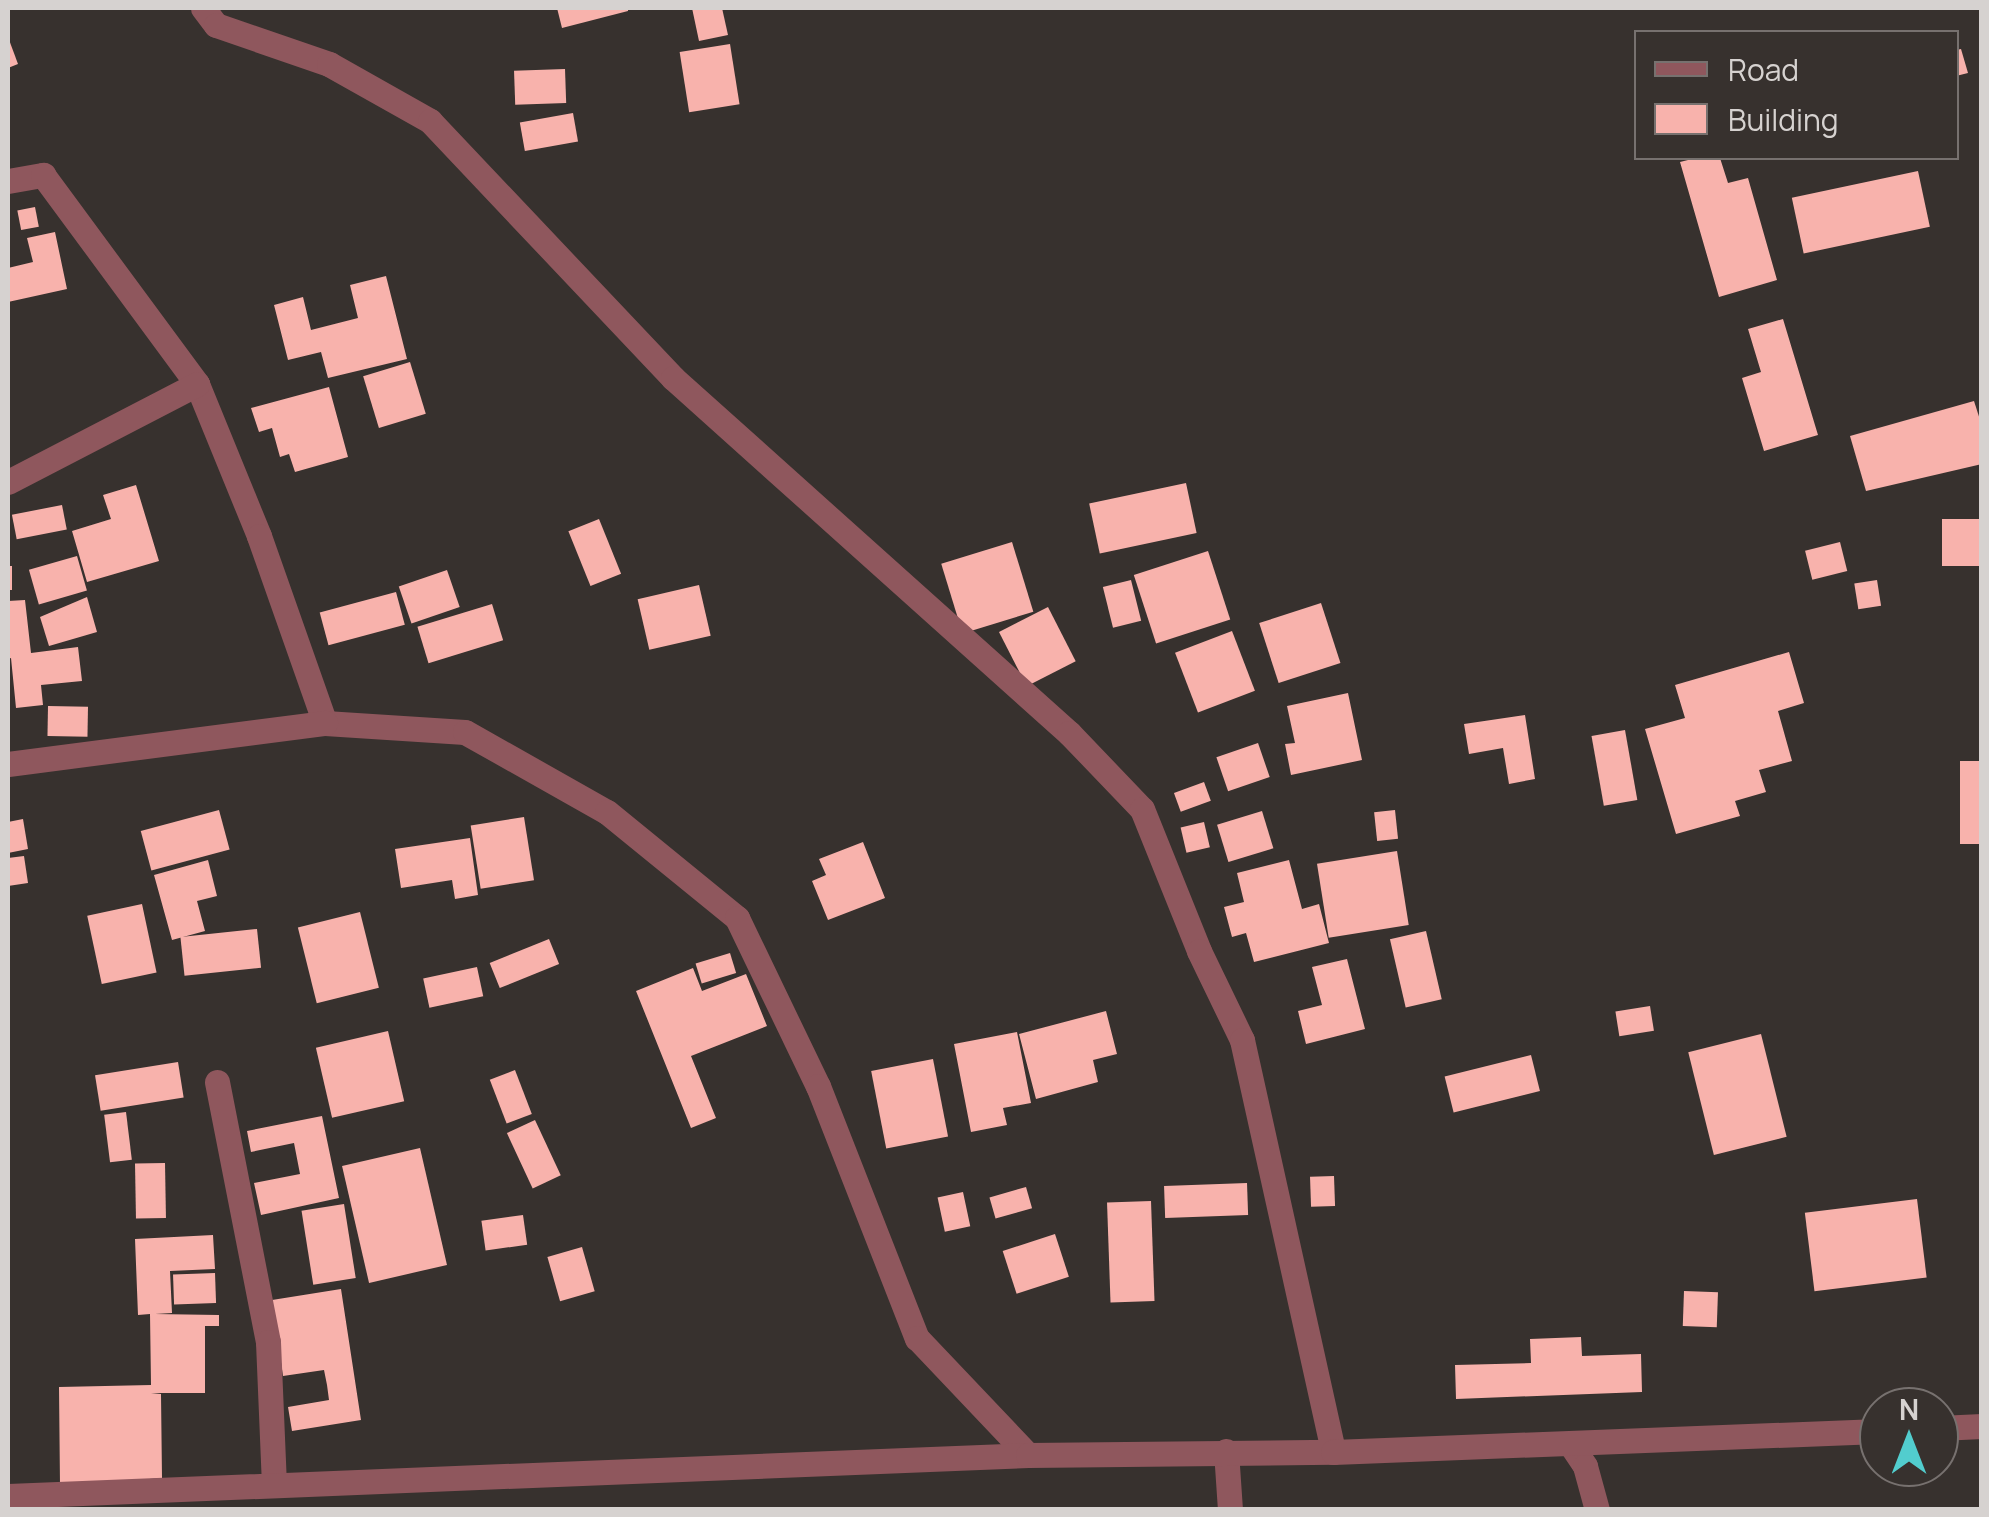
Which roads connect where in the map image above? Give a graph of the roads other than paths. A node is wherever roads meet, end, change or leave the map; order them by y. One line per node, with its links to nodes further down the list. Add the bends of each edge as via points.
1 (203, 8): 11 (street, via 216,25 329,64 430,121 673,378 1068,733 1142,809 1242,1040)
2 (8, 181): 3 (street, via 42,175)
3 (197, 384): 4 (street); 5 (street)
4 (8, 482)
5 (325, 723): 6 (street); 12 (street, via 466,732 607,812 737,918 818,1086 917,1338)
6 (8, 764)
7 (217, 1082): 13 (street, via 268,1342)
8 (1859, 1432): 9 (street)
9 (1570, 1445): 11 (street); 17 (street, via 1586,1466)
10 (1226, 1450): 11 (street); 12 (street); 16 (street)
11 (1333, 1452)
12 (1028, 1455): 13 (street)
13 (274, 1485): 15 (street)
14 (8, 1496): 15 (street)
15 (37, 1502)
16 (1230, 1510)
17 (1597, 1510)

